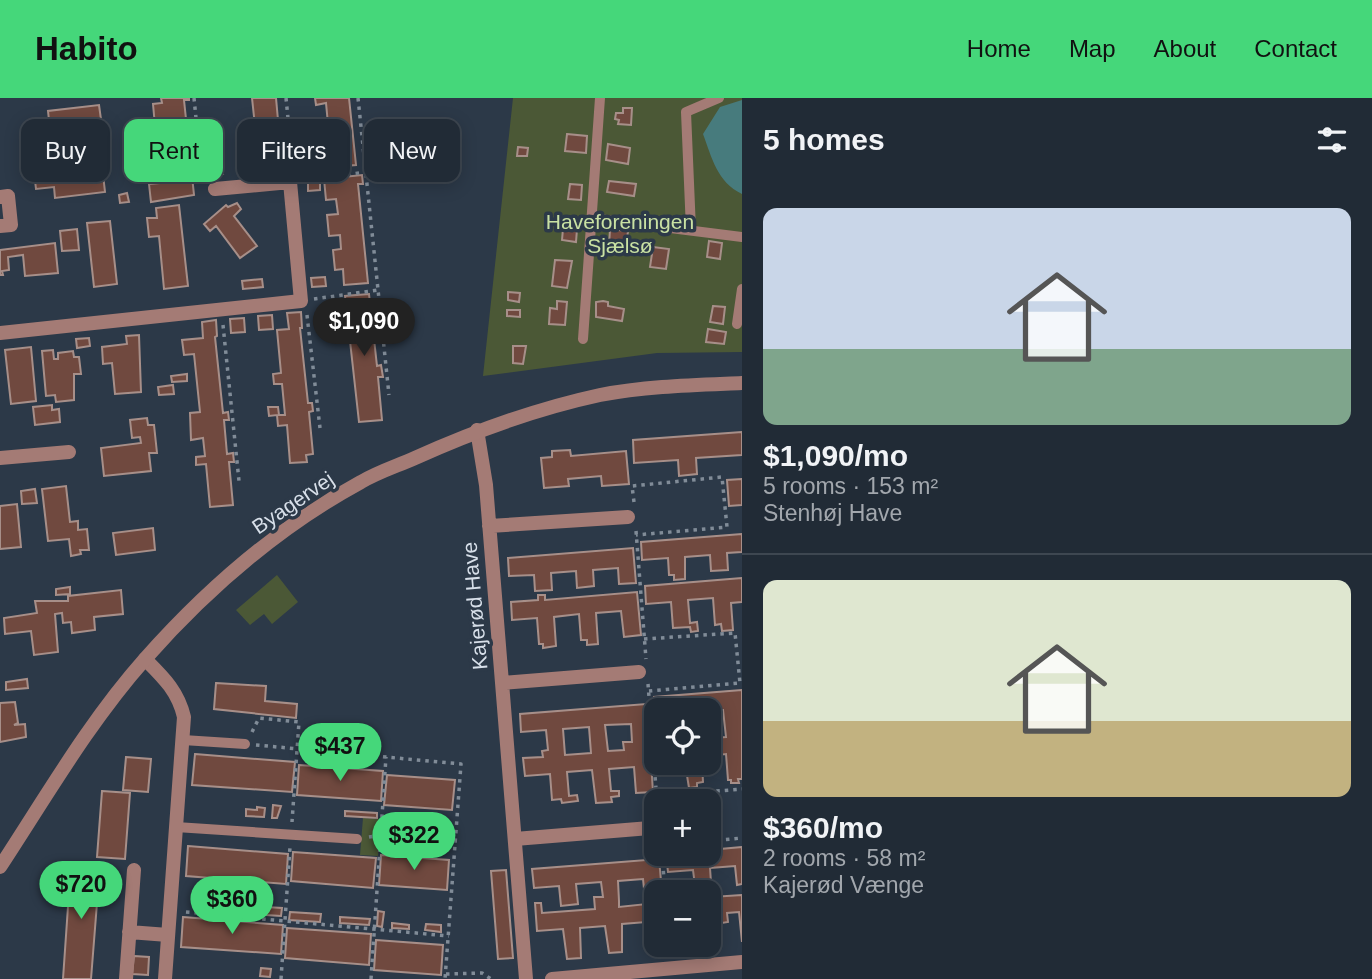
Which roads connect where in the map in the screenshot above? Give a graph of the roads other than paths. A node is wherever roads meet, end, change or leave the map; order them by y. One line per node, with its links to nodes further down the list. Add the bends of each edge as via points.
1 (600, 98): 5 (lane)
2 (719, 98): 7 (lane, via 686,112)
3 (215, 189): 11 (street, via 290,181 301,301)
4 (0, 197): 6 (street, via 8,196 11,225)
5 (591, 218): 7 (lane); 12 (lane)
6 (0, 226)
7 (691, 230): 8 (lane)
8 (742, 237)
9 (742, 289): 10 (lane)
10 (737, 324)
11 (0, 333)
12 (583, 339)
13 (742, 383): 14 (street, Byagervej, via 602,395)
14 (477, 430): 18 (street, Kajerød Have); 19 (street, Byagervej, via 362,481 282,533 210,591)
15 (69, 452): 16 (street)
16 (0, 458)
17 (632, 516): 18 (street, Kajerød Have)
18 (489, 526): 21 (street, Kajerød Have)
19 (145, 659): 22 (street, via 180,700); 28 (street, Byagervej, via 110,702)
20 (644, 675): 21 (street, Kajerød Have)
21 (502, 683): 27 (street, Kajerød Have)
22 (183, 740): 23 (lane); 24 (street)
23 (245, 744)
24 (176, 827): 26 (lane); 31 (street)
25 (644, 828): 27 (street)
26 (357, 839)
27 (515, 839): 35 (street, Kajerød Have)
28 (0, 867)
29 (134, 870): 30 (street)
30 (130, 932): 31 (street); 33 (street)
31 (168, 935): 34 (street)
32 (742, 962): 36 (street)
33 (126, 979)
34 (164, 979)
35 (526, 979)
36 (552, 979)

